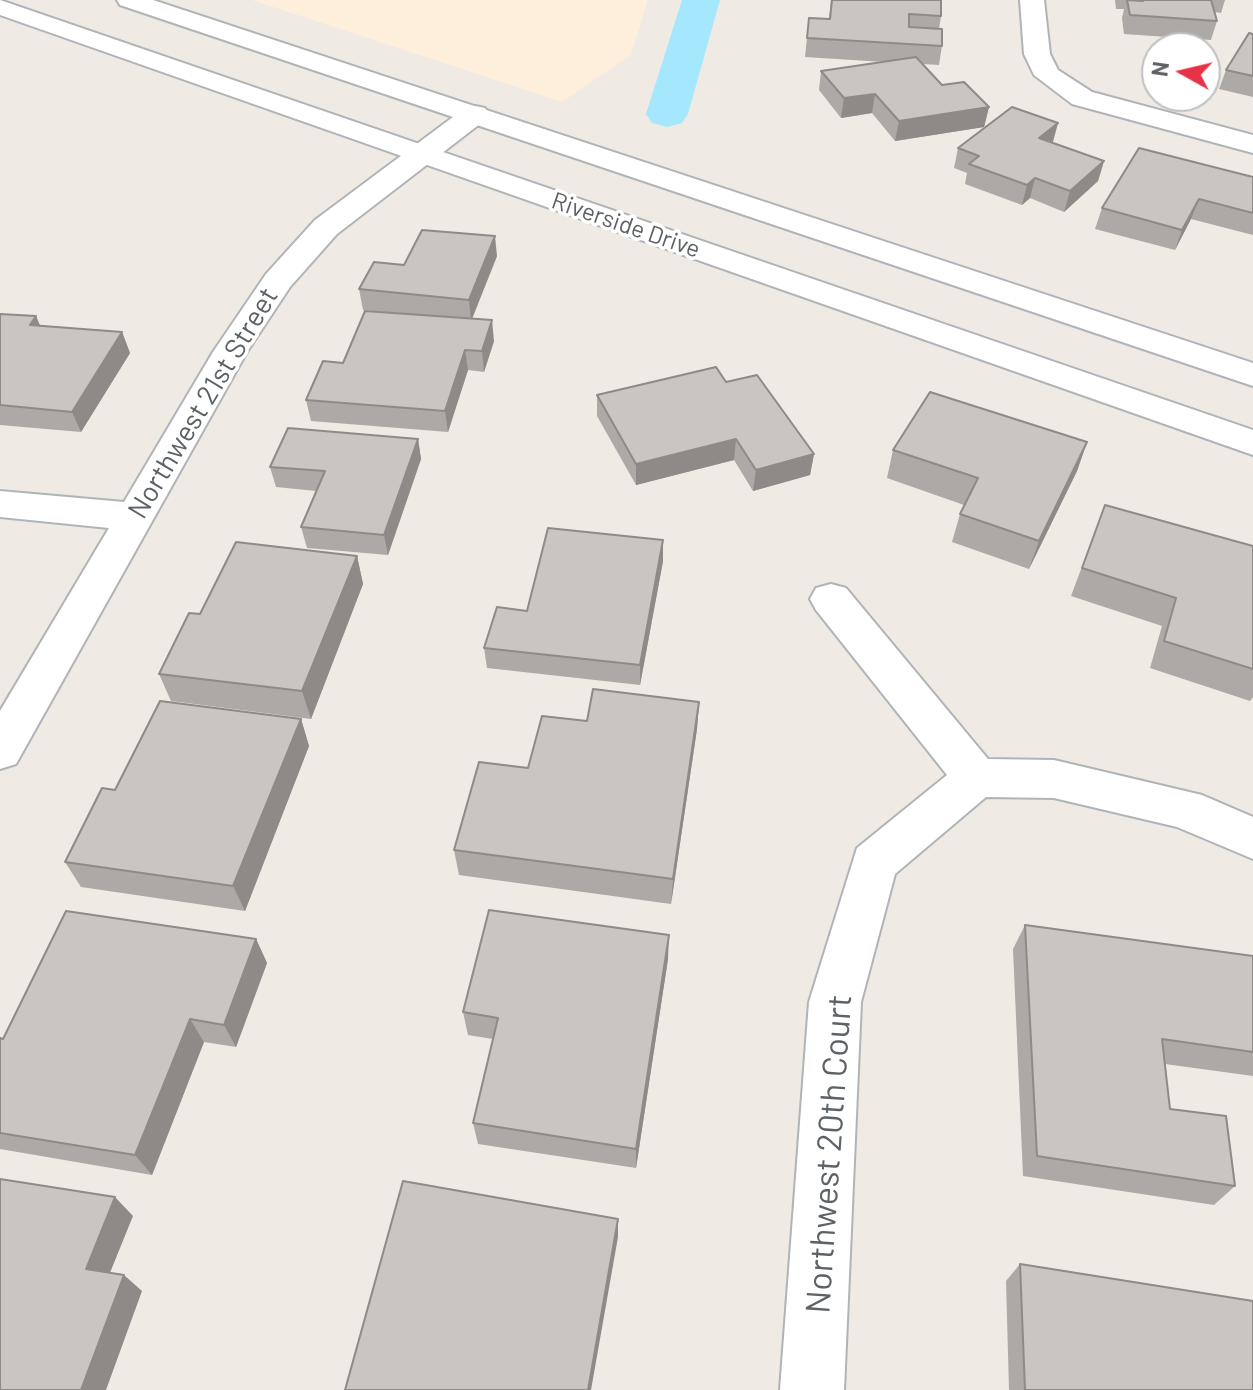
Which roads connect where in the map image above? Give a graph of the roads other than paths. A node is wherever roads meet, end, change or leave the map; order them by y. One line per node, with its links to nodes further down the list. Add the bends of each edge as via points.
1 (129, 0): 4 (street)
2 (1032, 0): 5 (street, via 1037,54 1047,75 1082,98)
3 (0, 7): 6 (street, Riverside Drive)
4 (475, 114): 6 (street, Northwest 21st Street); 7 (street)
5 (1253, 144)
6 (420, 154): 8 (street, Riverside Drive); 10 (street, Northwest 21st Street, via 326,227 277,281)
7 (1253, 375)
8 (1253, 443)
9 (0, 504): 10 (street)
10 (135, 517): 12 (street, Northwest 21st Street)
11 (831, 599): 13 (street)
12 (0, 751)
13 (976, 778): 14 (street, via 1054,779 1185,809); 15 (street, Northwest 20th Court, via 874,863 835,1002)
14 (1253, 839)
15 (812, 1390)

